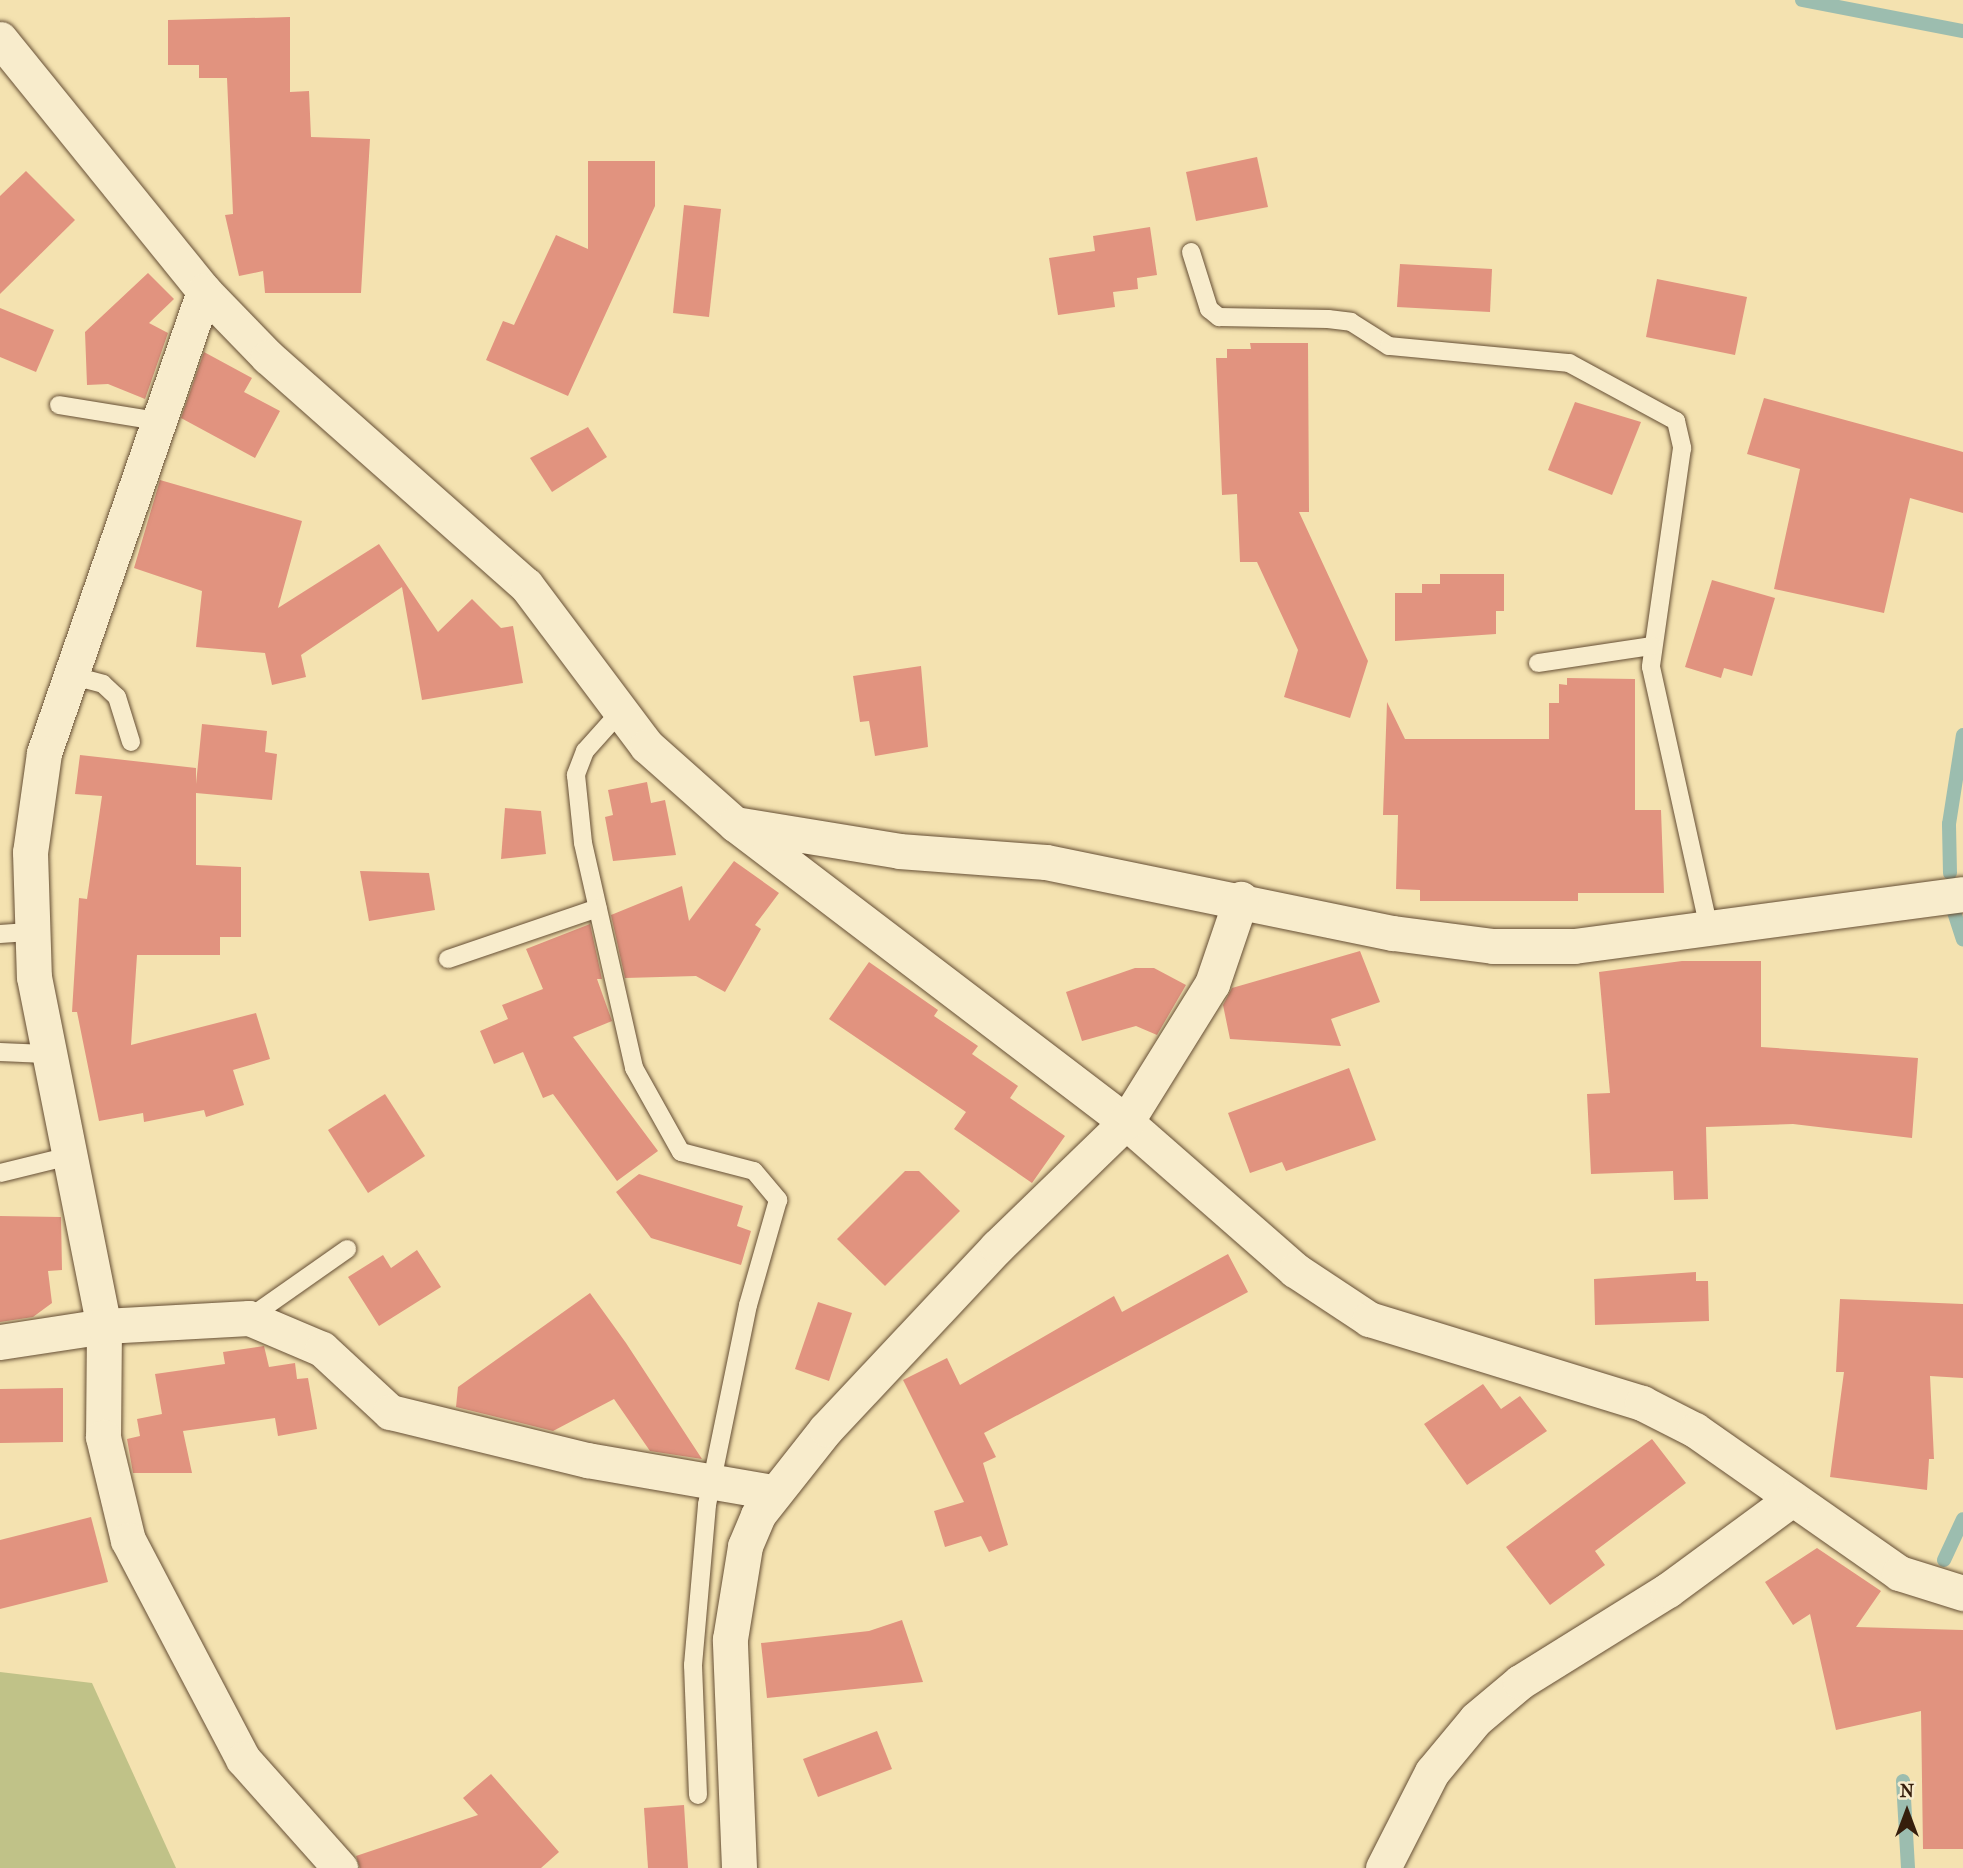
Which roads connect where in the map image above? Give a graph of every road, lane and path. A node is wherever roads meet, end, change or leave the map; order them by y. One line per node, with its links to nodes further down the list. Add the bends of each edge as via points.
1 (0, 39): 3 (street)
2 (1191, 252): 6 (lane, via 1209,309 1219,317 1328,318 1351,322 1389,346 1569,363 1662,409 1680,429 1682,448)
3 (204, 291): 5 (street); 9 (street, via 341,426 526,585)
4 (59, 405): 5 (lane)
5 (157, 421): 8 (street)
6 (1652, 646): 7 (lane); 15 (lane, via 1655,697)
7 (1538, 663)
8 (70, 675): 10 (lane, via 103,684 117,697); 16 (street, via 35,794)
9 (620, 712): 11 (street, via 647,746); 14 (lane, via 585,751 576,775)
10 (131, 742)
11 (735, 824): 13 (street, via 900,851 1046,862); 20 (street)
12 (1963, 894): 15 (street)
13 (1241, 899): 15 (street, via 1393,933 1493,946 1574,946); 20 (street, via 1212,984)
14 (598, 908): 17 (lane); 27 (lane, via 645,1097 681,1152 754,1171 778,1200 748,1305)
15 (1709, 928)
16 (16, 933): 19 (street)
17 (448, 959)
18 (0, 1052): 19 (lane)
19 (46, 1054): 21 (street)
20 (1126, 1122): 28 (street, via 997,1247); 29 (street, via 1335,1300 1369,1319 1642,1402 1695,1430)
21 (70, 1156): 22 (lane); 25 (street)
22 (0, 1173)
23 (347, 1249): 24 (lane)
24 (249, 1318): 25 (street); 27 (street, via 322,1349 390,1412 587,1461)
25 (104, 1326): 26 (street); 32 (street, via 103,1437 128,1540 243,1759)
26 (0, 1342)
27 (712, 1482): 28 (street); 31 (lane, via 692,1665)
28 (772, 1492): 33 (street, via 745,1546 730,1639)
29 (1793, 1499): 30 (street, via 1899,1573); 34 (street, via 1668,1590 1520,1682 1476,1719 1432,1772)
30 (1963, 1593)
31 (698, 1795)
32 (340, 1868)
33 (739, 1868)
34 (1383, 1868)

